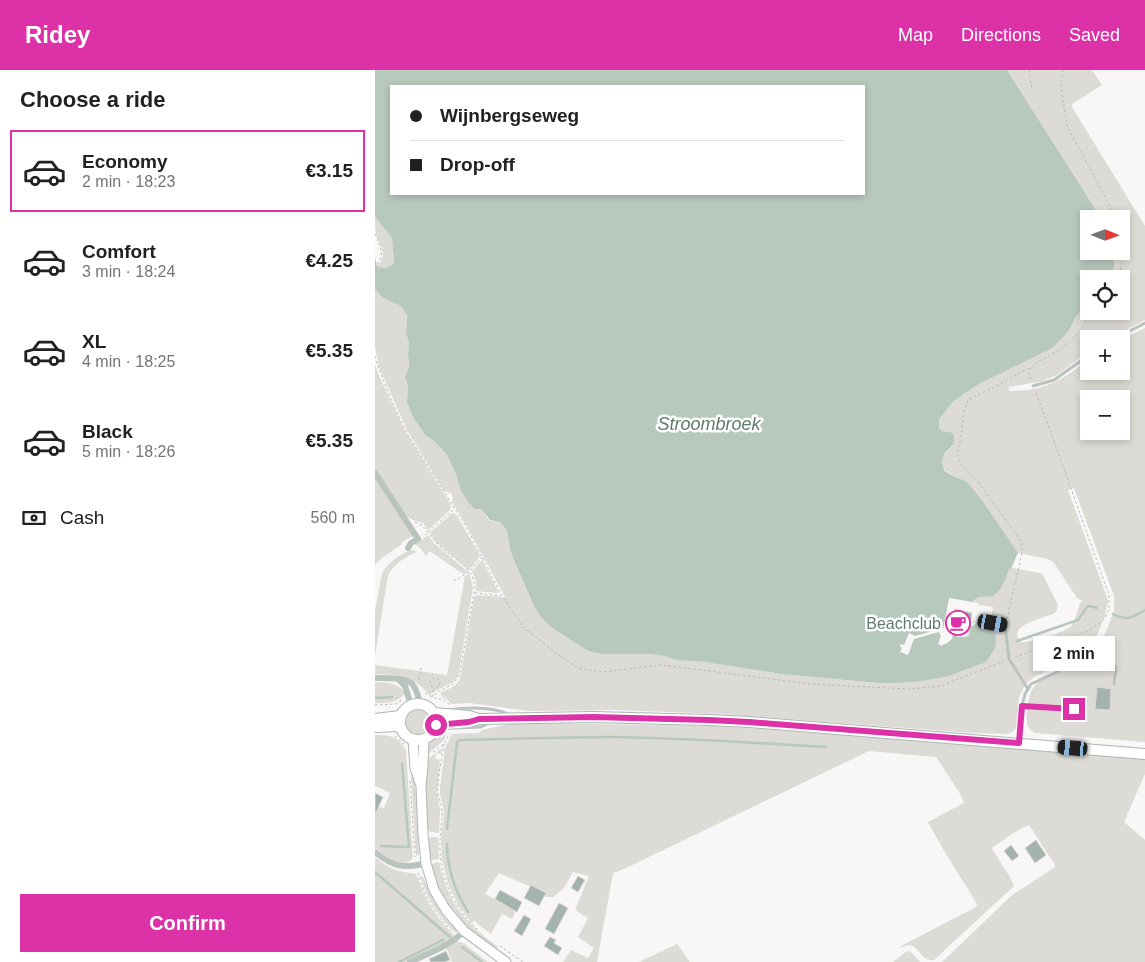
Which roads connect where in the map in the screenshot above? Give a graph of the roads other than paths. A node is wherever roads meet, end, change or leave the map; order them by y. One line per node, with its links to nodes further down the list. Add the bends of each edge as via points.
1 (1145, 322): 2 (lane)
2 (1130, 330)
3 (1080, 361): 4 (lane, via 1054,380)
4 (1033, 386)
5 (375, 473): 6 (street, via 418,539)
6 (408, 548)
7 (992, 623): 11 (lane, via 1005,625 1009,659)
8 (375, 678): 9 (street)
9 (398, 679): 12 (street); 12 (street, via 412,684)
10 (1114, 684): 11 (lane, via 1116,668 1093,650 1081,661 1031,684)
11 (1028, 689): 13 (lane)
12 (416, 704): 15 (main road, via 426,705); 21 (main road, via 403,711)
13 (1022, 706): 14 (lane); 25 (lane)
14 (1074, 709)
15 (434, 713): 16 (lane, via 479,708 503,711); 18 (main road); 20 (main road)
16 (518, 718): 19 (main road); 25 (main road, via 716,720)
17 (375, 719): 21 (main road)
18 (479, 719): 19 (main road); 20 (main road)
19 (499, 719): 20 (lane, via 481,727)
20 (436, 725): 23 (main road, via 432,734)
21 (398, 726): 22 (main road); 24 (main road)
22 (375, 727)
23 (424, 739): 24 (main road); 27 (street)
24 (413, 740): 27 (street, via 415,768)
25 (1019, 743): 26 (main road)
26 (1145, 754)
27 (421, 786): 29 (street)
28 (375, 852): 29 (street, via 398,866)
29 (426, 863): 30 (street, via 439,901)
30 (464, 931): 31 (street, via 446,946); 32 (street)
31 (410, 962)
32 (506, 962)

